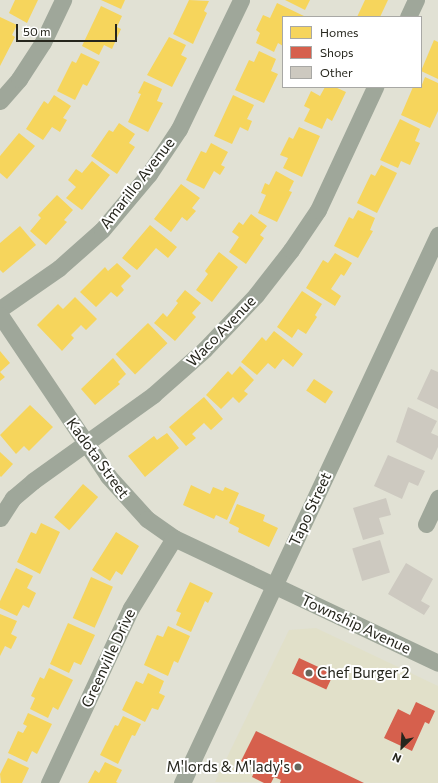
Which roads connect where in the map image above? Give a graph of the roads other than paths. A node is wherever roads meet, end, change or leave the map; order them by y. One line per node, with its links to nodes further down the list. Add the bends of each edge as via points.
1 (63, 0): 6 (street, via 43,42 19,79)
2 (241, 0): 8 (street, Amarillo Avenue, via 179,129 149,174 102,230 59,268)
3 (416, 0): 4 (street)
4 (408, 16)
5 (375, 88): 10 (street, Waco Avenue, via 318,210 256,295 205,349 159,390)
6 (0, 101)
7 (438, 235): 15 (street, Tapo Street)
8 (0, 309)
9 (0, 315): 10 (street, Kadota Street)
10 (87, 444): 12 (street, Waco Avenue, via 69,454 13,498); 14 (street, Kadota Street, via 126,498 147,519)
11 (438, 498): 13 (street)
12 (0, 518)
13 (426, 524)
14 (174, 538): 15 (street, Kadota Street); 17 (street, Greenville Drive, via 131,608)
15 (274, 586): 16 (street, Township Avenue); 18 (street, Tapo Street)
16 (438, 662)
17 (49, 783)
18 (182, 783)

